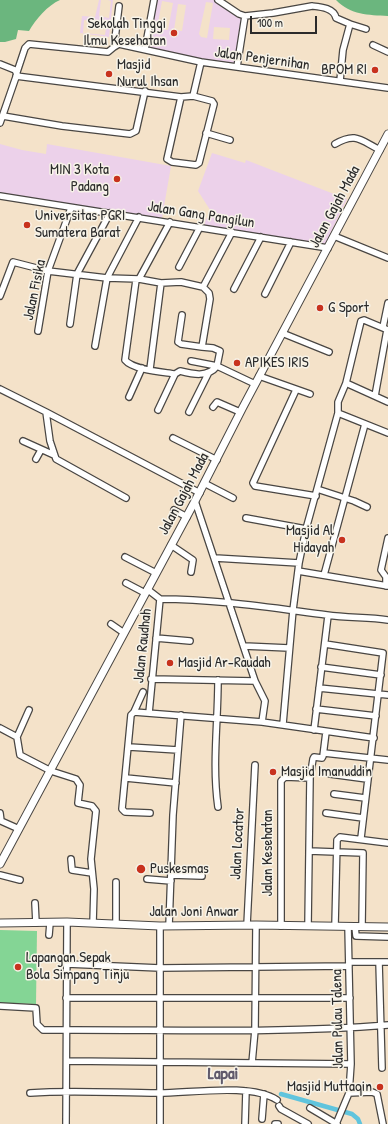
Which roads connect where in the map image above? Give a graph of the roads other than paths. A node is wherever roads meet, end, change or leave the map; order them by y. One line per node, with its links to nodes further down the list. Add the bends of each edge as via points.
1 (154, 0): 9 (street)
2 (218, 0): 4 (street)
3 (119, 6): 8 (street)
4 (244, 16): 5 (street, via 320,6 329,9 334,12 336,18); 13 (street)
5 (350, 24): 6 (street); 15 (street, via 343,50)
6 (366, 30)
7 (373, 45): 10 (street)
8 (114, 47): 9 (street, via 119,44); 14 (street, via 108,52 29,44 25,48)
9 (145, 49): 11 (street)
10 (388, 52)
11 (201, 62): 13 (street, Jalan Penjernihan); 18 (street, Jalan Penjernihan)
12 (0, 64): 14 (street)
13 (236, 66): 15 (street, Jalan Penjernihan)
14 (17, 74): 17 (street); 20 (street)
15 (340, 81): 16 (street, Jalan Penjernihan)
16 (388, 88)
17 (144, 91): 19 (street); 20 (street, via 136,131 130,134)
18 (193, 96): 19 (street); 22 (street, via 214,102)
19 (181, 97): 22 (street, via 168,160 198,164)
20 (3, 116): 21 (street)
21 (0, 123)
22 (206, 133): 24 (street)
23 (388, 134): 26 (main road, Jalan Gajah Mada)
24 (230, 140)
25 (335, 144): 26 (street, via 353,137)
26 (380, 150): 34 (main road, Jalan Gajah Mada)
27 (0, 196): 28 (street, Jalan Gang Pangilun)
28 (71, 208): 29 (street, Jalan Gang Pangilun); 40 (street, Jalan Fisika)
29 (110, 213): 30 (street, Jalan Gang Pangilun); 41 (street)
30 (139, 217): 31 (street, Jalan Gang Pangilun); 42 (street)
31 (170, 222): 32 (street, Jalan Gang Pangilun); 43 (street)
32 (200, 227): 33 (street, Jalan Gang Pangilun); 39 (street)
33 (232, 232): 35 (street, Jalan Gang Pangilun); 45 (street)
34 (334, 236): 37 (main road, Jalan Gajah Mada); 38 (street)
35 (261, 238): 36 (street, Jalan Gang Pangilun); 46 (street)
36 (291, 242): 37 (street, Jalan Gang Pangilun); 47 (street)
37 (328, 248): 54 (main road, Jalan Gajah Mada)
38 (388, 258)
39 (179, 267)
40 (48, 271): 41 (street); 48 (street, via 12,262); 53 (street, Jalan Fisika)
41 (77, 274): 42 (street); 51 (street)
42 (107, 278): 43 (street); 55 (street)
43 (138, 280): 44 (street); 60 (street, via 125,360)
44 (160, 283): 45 (street, via 181,282); 61 (street)
45 (203, 287): 56 (street, via 209,293 210,299)
46 (234, 289)
47 (265, 294)
48 (0, 296)
49 (388, 303): 52 (street)
50 (182, 316): 56 (street, via 178,342)
51 (70, 324)
52 (386, 329): 65 (street, via 361,321); 70 (street)
53 (38, 331)
54 (282, 333): 57 (street); 64 (main road, Jalan Gajah Mada)
55 (95, 346)
56 (202, 347): 59 (street, via 220,351)
57 (329, 352)
58 (191, 360): 59 (street)
59 (217, 366): 62 (street); 66 (street)
60 (142, 368): 61 (street); 71 (street)
61 (150, 369): 63 (street)
62 (210, 372): 63 (street, via 198,374 180,371); 76 (street)
63 (175, 374): 74 (street)
64 (259, 376): 66 (main road, Jalan Gajah Mada); 68 (street)
65 (346, 383): 70 (street); 78 (street, via 338,402)
66 (255, 384): 77 (main road, Jalan Gajah Mada)
67 (0, 389): 75 (street)
68 (296, 390): 69 (street); 90 (street, via 253,483 255,486)
69 (310, 394)
70 (375, 396): 72 (street)
71 (129, 397)
72 (388, 402)
73 (213, 407): 77 (street, via 217,402)
74 (158, 410)
75 (46, 412): 84 (street); 89 (street)
76 (189, 412)
77 (240, 412): 86 (main road, Jalan Gajah Mada)
78 (338, 413): 79 (street); 88 (street)
79 (365, 424): 80 (street); 93 (street)
80 (388, 433)
81 (173, 438): 86 (street)
82 (23, 441): 83 (street)
83 (41, 450): 84 (street); 85 (street)
84 (54, 455): 91 (street, via 58,461)
85 (36, 459)
86 (217, 460): 87 (main road, Jalan Gajah Mada)
87 (204, 483): 89 (main road, Jalan Gajah Mada); 92 (street)
88 (317, 490): 90 (street); 93 (street)
89 (200, 493): 94 (main road, Jalan Gajah Mada)
90 (316, 496): 99 (street)
91 (126, 498)
92 (233, 498)
93 (344, 498): 95 (street); 108 (street)
94 (195, 501): 97 (main road, Jalan Gajah Mada); 103 (street)
95 (367, 507)
96 (174, 510): 97 (street)
97 (186, 517): 101 (main road, Jalan Gajah Mada)
98 (246, 518): 99 (street)
99 (306, 528): 104 (street)
100 (388, 538): 110 (street, via 381,570 386,577)
101 (171, 545): 106 (street, via 194,560); 107 (main road, Jalan Gajah Mada)
102 (125, 557): 107 (street)
103 (215, 558): 104 (street); 113 (street)
104 (299, 563): 105 (street)
105 (298, 571): 108 (street); 114 (street)
106 (191, 572)
107 (156, 573): 111 (main road, Jalan Gajah Mada)
108 (324, 575): 110 (street)
109 (126, 583): 111 (street, Jalan Raudhah)
110 (387, 586)
111 (146, 591): 112 (street, Jalan Raudhah); 118 (main road, Jalan Gajah Mada)
112 (160, 599): 113 (street, via 193,599); 119 (street, Jalan Raudhah)
113 (230, 604): 114 (street); 122 (street)
114 (293, 610): 115 (street); 123 (street)
115 (328, 616): 116 (street); 121 (street)
116 (388, 620)
117 (111, 624): 118 (street)
118 (124, 633): 153 (main road, Jalan Gajah Mada)
119 (156, 638): 120 (street); 126 (street, Jalan Raudhah)
120 (190, 641)
121 (324, 644): 124 (street); 125 (street, via 382,652)
122 (244, 646): 123 (street); 128 (street)
123 (289, 648): 141 (street)
124 (321, 667): 125 (street); 129 (street)
125 (381, 675): 131 (street)
126 (151, 679): 127 (street); 136 (street, Jalan Raudhah)
127 (218, 680): 128 (street); 139 (street)
128 (255, 681): 140 (street, via 265,701)
129 (319, 688): 131 (street); 133 (street)
130 (143, 692): 135 (street)
131 (379, 694): 132 (street); 138 (street)
132 (388, 695)
133 (316, 709): 138 (street); 143 (street)
134 (29, 710): 145 (street)
135 (134, 712): 136 (street); 147 (street, via 131,715)
136 (149, 713): 137 (street)
137 (181, 715): 139 (street); 148 (street)
138 (376, 716): 146 (street)
139 (218, 718): 140 (street); 161 (street, via 214,780)
140 (262, 722): 141 (street)
141 (283, 724): 143 (street)
142 (0, 728): 145 (street)
143 (314, 730): 144 (street)
144 (326, 732): 146 (street); 149 (street)
145 (17, 737): 153 (street, via 20,755)
146 (374, 738): 150 (street)
147 (129, 747): 148 (street); 155 (street)
148 (178, 750): 158 (street)
149 (324, 753): 150 (street); 156 (street, via 323,758 313,759)
150 (371, 759): 151 (street); 157 (street)
151 (388, 760)
152 (255, 766): 187 (street, Jalan Locator)
153 (50, 771): 166 (main road, Jalan Gajah Mada); 173 (street, via 78,781 78,803 94,807 96,811)
154 (330, 774): 157 (street)
155 (126, 778): 158 (street); 163 (street, via 123,811)
156 (310, 778): 169 (street); 191 (street, Jalan Kesehatan, via 285,777 280,781)
157 (367, 779): 160 (street)
158 (176, 783): 176 (street)
159 (334, 794): 160 (street)
160 (365, 798): 165 (street)
161 (218, 807)
162 (0, 813): 166 (street, via 1,821)
163 (150, 813)
164 (326, 813): 165 (street)
165 (363, 818): 167 (street)
166 (19, 829): 172 (main road, Jalan Gajah Mada)
167 (361, 838): 168 (street); 170 (street, via 340,837 337,840)
168 (388, 843)
169 (309, 851): 170 (street); 192 (street)
170 (336, 852): 193 (street); 194 (street, Jalan Pulau Talena, via 360,852 364,855)
171 (72, 859): 173 (street, via 72,870)
172 (0, 864)
173 (92, 873): 185 (street)
174 (0, 875): 178 (street)
175 (202, 876): 176 (street)
176 (171, 878): 177 (street); 190 (street)
177 (147, 879)
178 (20, 880)
179 (116, 882): 186 (street)
180 (36, 903): 183 (street)
181 (66, 922): 184 (main road, Jalan Joni Anwar); 185 (main road, Jalan Joni Anwar); 200 (street)
182 (0, 923): 183 (main road, Jalan Joni Anwar)
183 (36, 923): 184 (main road, Jalan Joni Anwar)
184 (50, 923): 196 (street)
185 (93, 923): 186 (main road, Jalan Joni Anwar)
186 (116, 923): 189 (main road, Jalan Joni Anwar)
187 (247, 925): 188 (main road, Jalan Joni Anwar); 190 (main road, Jalan Joni Anwar)
188 (256, 925): 191 (main road, Jalan Joni Anwar); 202 (street)
189 (160, 926): 190 (main road, Jalan Joni Anwar); 203 (street)
190 (169, 926)
191 (280, 926): 192 (main road, Jalan Joni Anwar)
192 (308, 926): 193 (main road, Jalan Joni Anwar)
193 (335, 926): 194 (main road, Jalan Joni Anwar)
194 (355, 926): 195 (main road, Jalan Joni Anwar); 197 (street, via 356,936); 201 (street, Jalan Pulau Talena)
195 (388, 927)
196 (49, 935)
197 (388, 937)
198 (379, 962): 199 (street); 201 (street); 209 (street)
199 (388, 962)
200 (67, 964): 203 (street); 204 (street)
201 (349, 964): 202 (street); 207 (street, Jalan Pulau Talena)
202 (254, 966): 203 (street); 206 (street)
203 (160, 968): 205 (street)
204 (66, 998): 205 (street); 212 (street)
205 (161, 998): 206 (street); 213 (street)
206 (254, 998): 207 (street); 214 (street)
207 (350, 998): 211 (street, Jalan Pulau Talena)
208 (0, 1006): 212 (street, via 34,1007 40,1029)
209 (380, 1025): 210 (street); 211 (street); 219 (street)
210 (388, 1025)
211 (350, 1028): 214 (street); 218 (street, Jalan Pulau Talena)
212 (66, 1030): 213 (street); 215 (street)
213 (160, 1030): 214 (street); 216 (street)
214 (255, 1030): 217 (street)
215 (67, 1061): 216 (street); 220 (street)
216 (160, 1061): 217 (street); 223 (street)
217 (252, 1063): 218 (street)
218 (351, 1064): 224 (street, Jalan Pulau Talena)
219 (382, 1068)
220 (66, 1091): 222 (street); 223 (street); 229 (street)
221 (246, 1091): 223 (street); 225 (street); 231 (street)
222 (30, 1093)
223 (160, 1093): 230 (street)
224 (349, 1093): 228 (street, via 375,1092); 233 (street, Jalan Pulau Talena)
225 (264, 1094): 227 (street); 232 (street, via 278,1103 284,1111)
226 (310, 1108): 233 (street)
227 (262, 1119)
228 (384, 1121)
229 (66, 1124)
230 (160, 1124)
231 (245, 1124)
232 (308, 1124)
233 (337, 1124)

